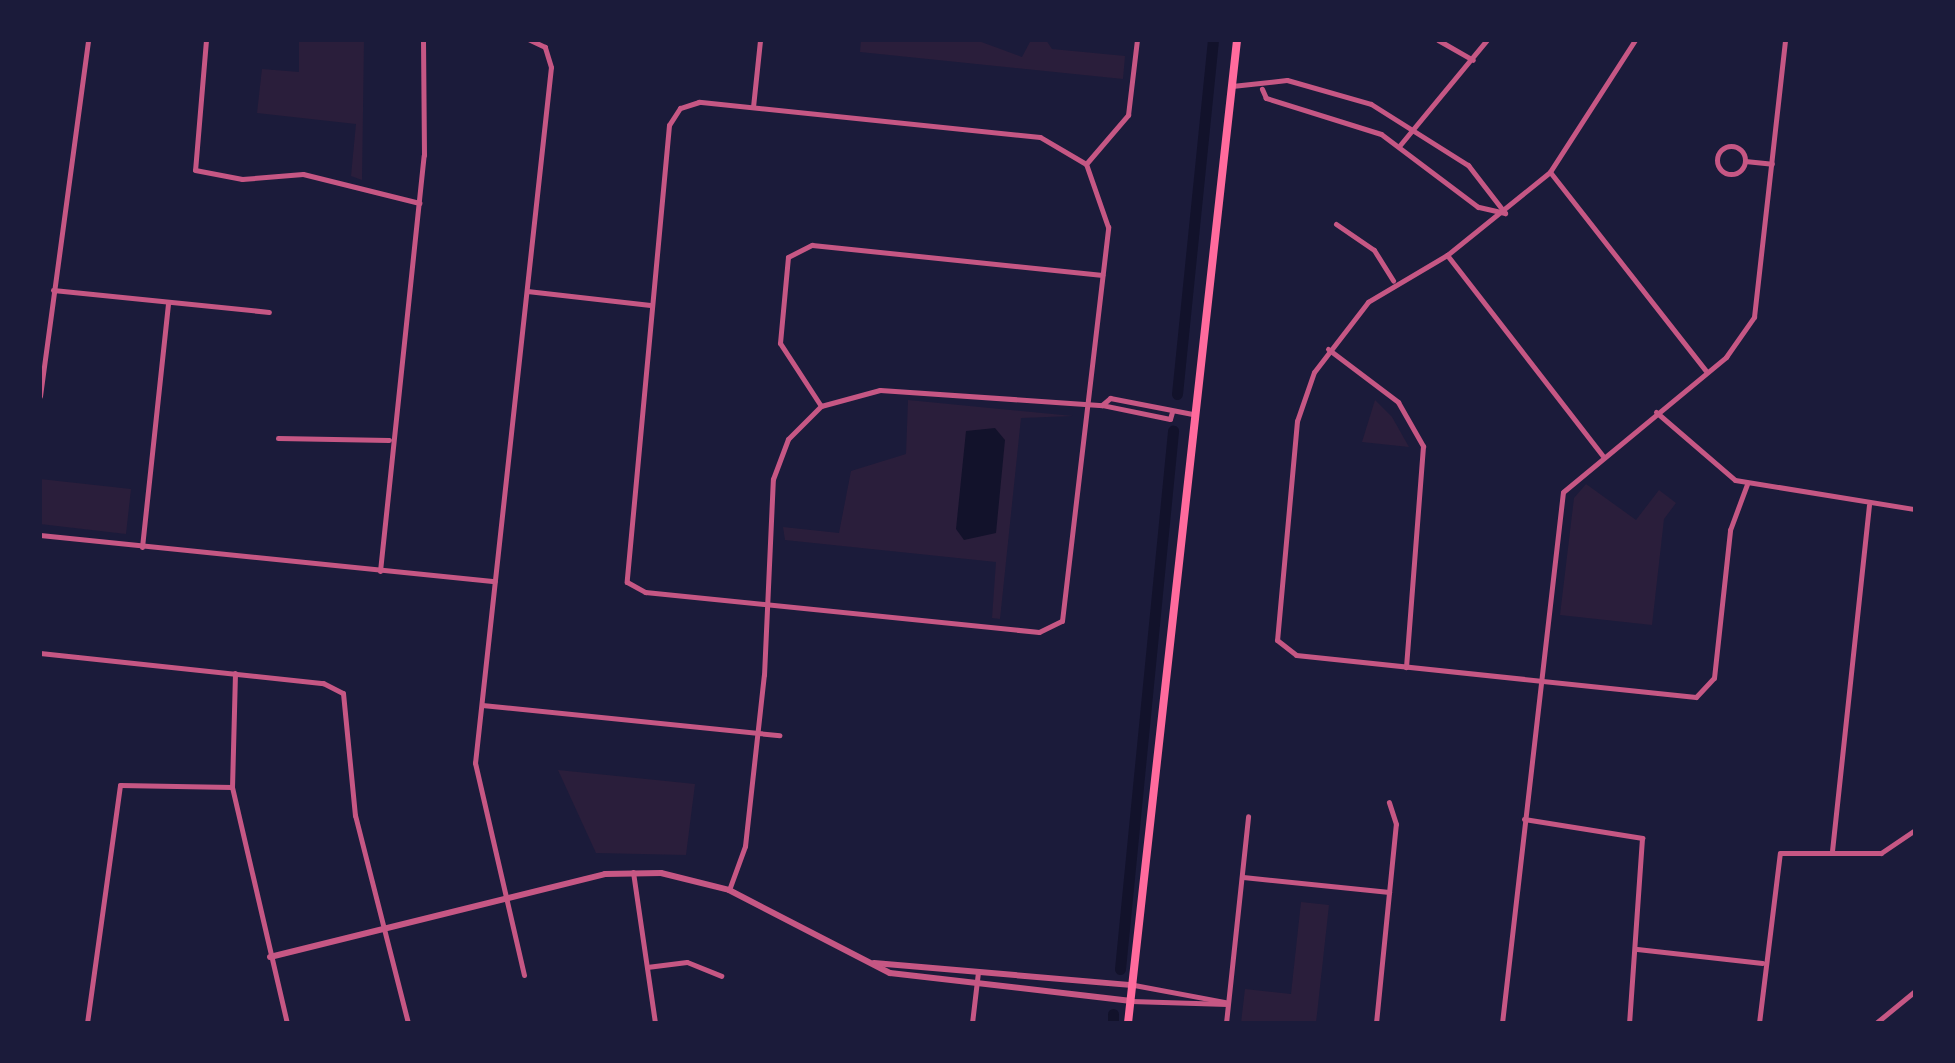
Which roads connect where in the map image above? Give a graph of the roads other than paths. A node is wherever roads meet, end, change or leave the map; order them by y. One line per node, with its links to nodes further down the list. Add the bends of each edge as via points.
1 (88, 40): 28 (street, via 68,227)
2 (206, 40): 22 (street, via 196,170 242,179 303,174)
3 (423, 40): 22 (street)
4 (530, 40): 29 (street, via 545,47 551,66)
5 (760, 40): 15 (street)
6 (1137, 40): 19 (street, via 1128,115)
7 (1236, 40): 13 (main road)
8 (1438, 40): 12 (street)
9 (1487, 40): 12 (street)
10 (1636, 40): 21 (street)
11 (1785, 40): 20 (street)
12 (1472, 60): 16 (street)
13 (1232, 86): 14 (street); 42 (main road)
14 (1262, 88): 16 (street, via 1286,80 1344,95); 17 (street, via 1266,98)
15 (753, 108): 19 (street, via 1040,138); 31 (street, via 680,108 670,126)
16 (1415, 127): 17 (street); 23 (street, via 1468,165)
17 (1400, 144): 23 (street, via 1478,206)
18 (1745, 161): 18 (street, via 1736,146 1717,156 1728,174); 20 (street)
19 (1086, 164): 26 (street, via 1106,200)
20 (1772, 164): 35 (street, via 1754,317)
21 (1550, 172): 23 (street); 35 (street)
22 (419, 203): 44 (street)
23 (1505, 214): 25 (street)
24 (1336, 224): 27 (street, via 1374,250)
25 (1447, 255): 27 (street); 45 (street)
26 (1102, 275): 37 (street); 39 (street, via 795,250 778,334)
27 (1393, 281): 34 (street)
28 (52, 290): 30 (street); 33 (street)
29 (526, 290): 31 (street); 52 (street)
30 (168, 302): 32 (street); 50 (street)
31 (650, 305): 53 (street, via 626,582 644,592)
32 (269, 312)
33 (43, 348): 36 (street)
34 (1328, 349): 55 (street, via 1398,402 1423,446); 55 (street, via 1297,421 1275,630 1281,648)
35 (1707, 372): 41 (street)
36 (40, 396)
37 (1088, 404): 38 (street); 39 (street, via 880,390); 53 (street, via 1066,610 1055,626 1040,632)
38 (1102, 405): 40 (street, via 1110,398); 40 (street, via 1170,419)
39 (821, 406): 53 (street, via 776,464)
40 (1172, 412): 42 (street)
41 (1656, 412): 45 (street); 46 (street, via 1706,463)
42 (1192, 414): 82 (main road)
43 (278, 438): 44 (street)
44 (389, 440): 51 (street)
45 (1602, 456): 57 (street, via 1571,481 1558,508)
46 (1747, 484): 47 (street); 57 (street, via 1730,530 1706,694)
47 (1869, 505): 48 (street); 66 (street)
48 (1915, 510)
49 (40, 535): 50 (street)
50 (142, 546): 51 (street)
51 (380, 570): 52 (street)
52 (494, 582): 58 (street)
53 (770, 605): 59 (street)
54 (40, 653): 56 (street)
55 (1406, 667): 57 (street)
56 (235, 674): 61 (street); 72 (street, via 343,693 348,781)
57 (1539, 682): 64 (street)
58 (482, 705): 59 (street); 71 (street, via 477,786)
59 (757, 732): 60 (street); 69 (street, via 745,846)
60 (779, 735)
61 (232, 787): 74 (street); 86 (street, via 120,784)
62 (1390, 802): 70 (street)
63 (1248, 816): 68 (street)
64 (1524, 819): 73 (street, via 1642,838); 94 (street)
65 (1915, 830): 66 (street, via 1881,853)
66 (1832, 851): 76 (street, via 1780,853)
67 (633, 872): 69 (street); 71 (street); 77 (street)
68 (1241, 877): 70 (street); 85 (street)
69 (728, 890): 75 (street)
70 (1389, 892): 93 (street)
71 (504, 898): 72 (street); 79 (street)
72 (384, 928): 74 (street); 88 (street)
73 (1637, 949): 76 (street); 95 (street)
74 (270, 957): 87 (street)
75 (872, 963): 78 (street); 81 (street)
76 (1762, 963): 96 (street)
77 (647, 967): 80 (street, via 687,962); 89 (street)
78 (978, 969): 81 (street); 82 (street)
79 (524, 975)
80 (721, 976)
81 (976, 984): 84 (street); 90 (street)
82 (1132, 985): 84 (main road); 85 (street)
83 (1915, 992): 97 (street)
84 (1130, 1001): 85 (street); 91 (main road)
85 (1228, 1004): 92 (street)
86 (88, 1023)
87 (287, 1023)
88 (408, 1023)
89 (655, 1023)
90 (972, 1023)
91 (1128, 1023)
92 (1226, 1023)
93 (1376, 1023)
94 (1502, 1023)
95 (1629, 1023)
96 (1759, 1023)
97 (1876, 1023)

